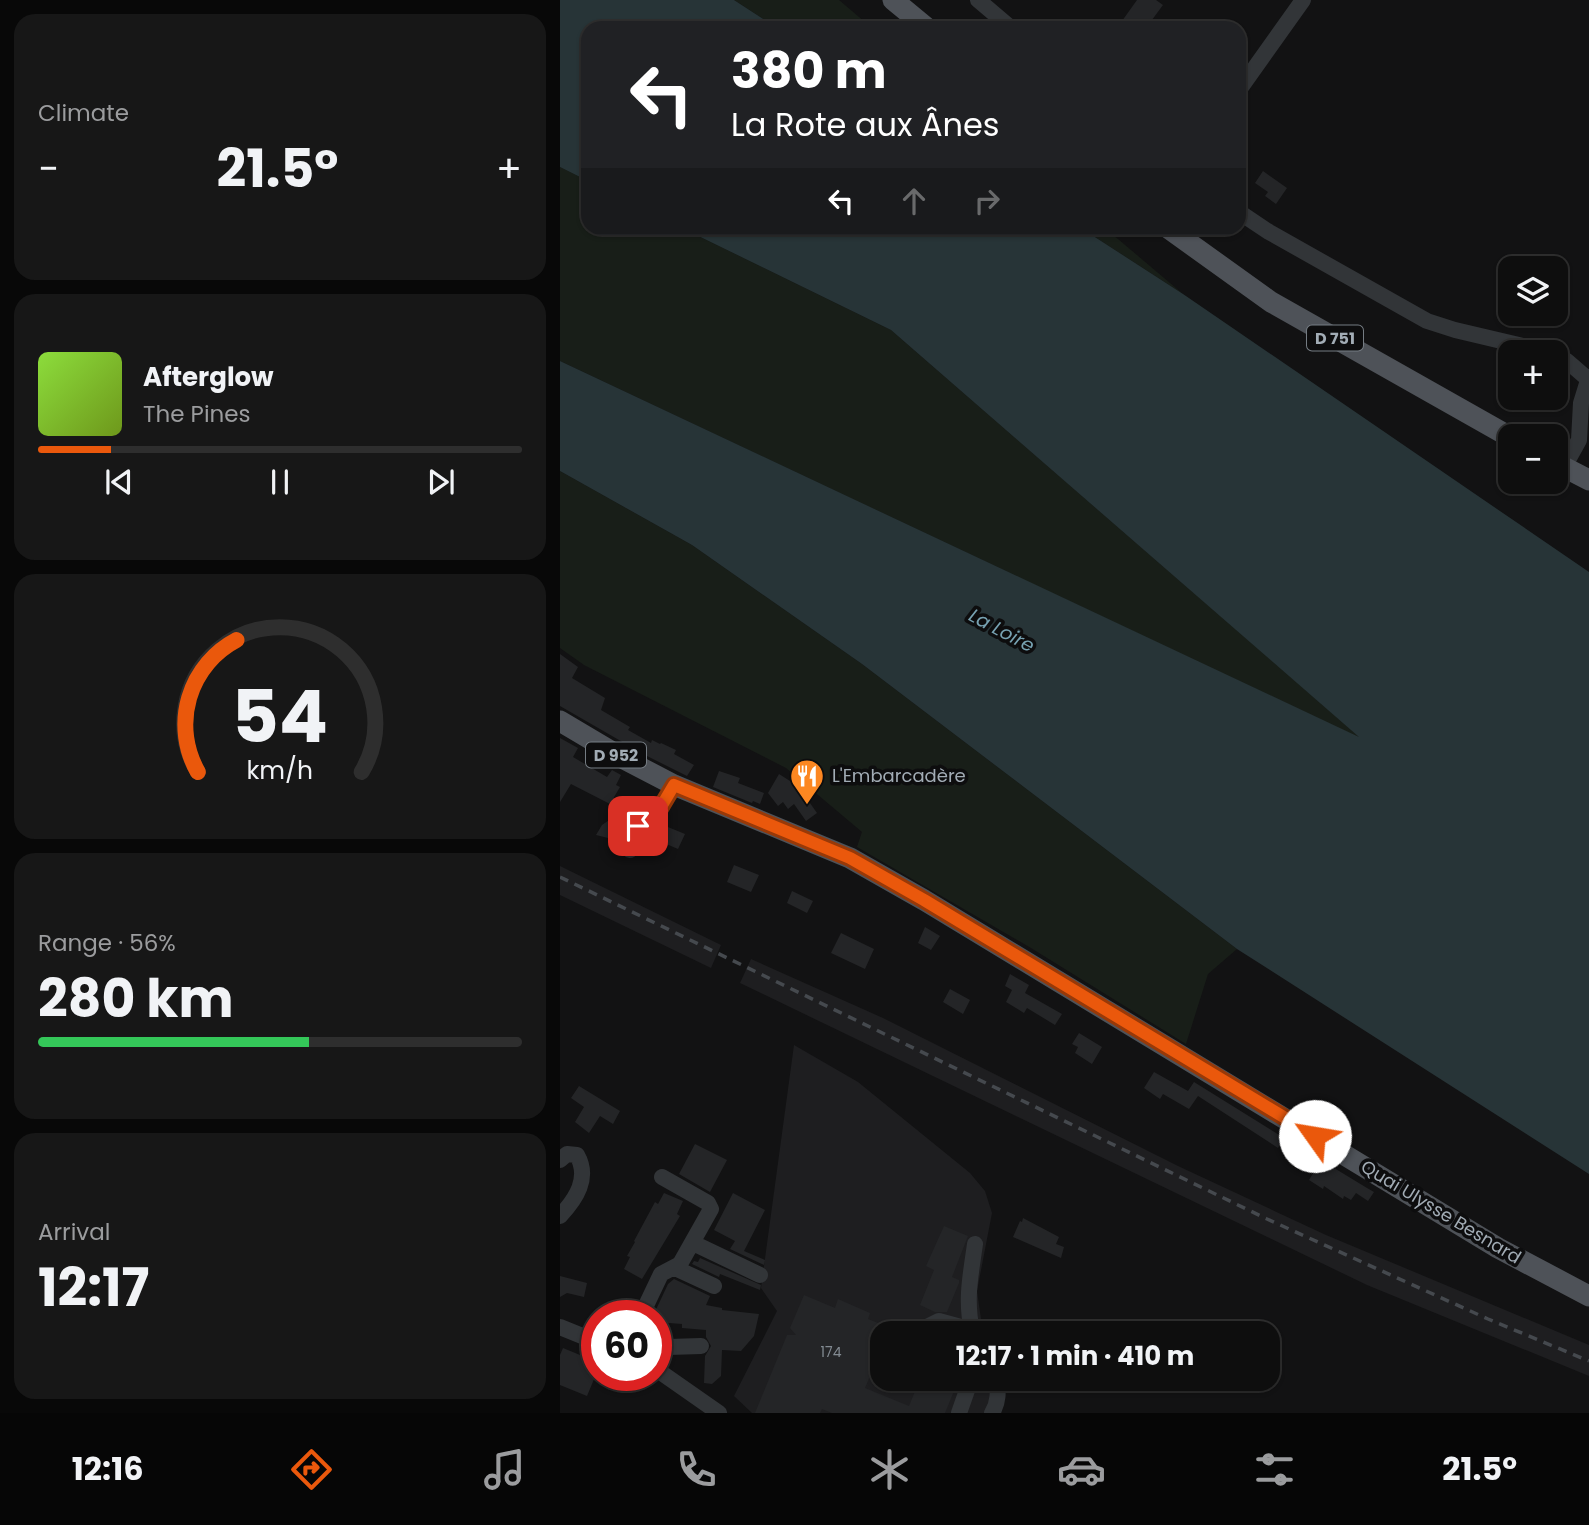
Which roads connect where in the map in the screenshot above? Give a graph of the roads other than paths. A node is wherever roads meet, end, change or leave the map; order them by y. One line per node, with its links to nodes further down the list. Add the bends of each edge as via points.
1 (893, 0): 4 (main road)
2 (978, 0): 5 (street)
3 (1303, 0): 6 (street)
4 (918, 21)
5 (1003, 21)
6 (1246, 80)
7 (1246, 217): 9 (street, via 1427,321)
8 (1178, 235): 12 (main road, D 751, via 1271,302)
9 (1498, 340)
10 (1568, 362): 11 (street)
11 (1589, 379): 13 (street, via 1581,403 1579,440)
12 (1498, 430)
13 (1568, 454)
14 (1568, 469): 15 (main road)
15 (1589, 480)
16 (560, 721): 17 (main road, Quai Ulysse Besnard / D 952)
17 (674, 785): 18 (street, via 658,812 627,837); 27 (main road, Quai Ulysse Besnard / D 952, via 850,858 1498,1248)
18 (630, 850)
19 (560, 1160): 21 (street, via 567,1154 578,1155 583,1177 579,1191)
20 (662, 1177): 22 (street, via 710,1206 711,1213)
21 (560, 1216)
22 (693, 1243): 24 (street); 25 (street)
23 (975, 1244): 29 (street, via 968,1296)
24 (676, 1268): 26 (street); 28 (street, via 661,1274)
25 (760, 1275)
26 (713, 1286)
27 (1589, 1296)
28 (649, 1300)
29 (970, 1321)
30 (560, 1328): 31 (street)
31 (581, 1336)
32 (701, 1346): 33 (street)
33 (672, 1347)
34 (672, 1380): 37 (street)
35 (967, 1391): 38 (street)
36 (999, 1391): 39 (street)
37 (719, 1413)
38 (959, 1413)
39 (992, 1413)

